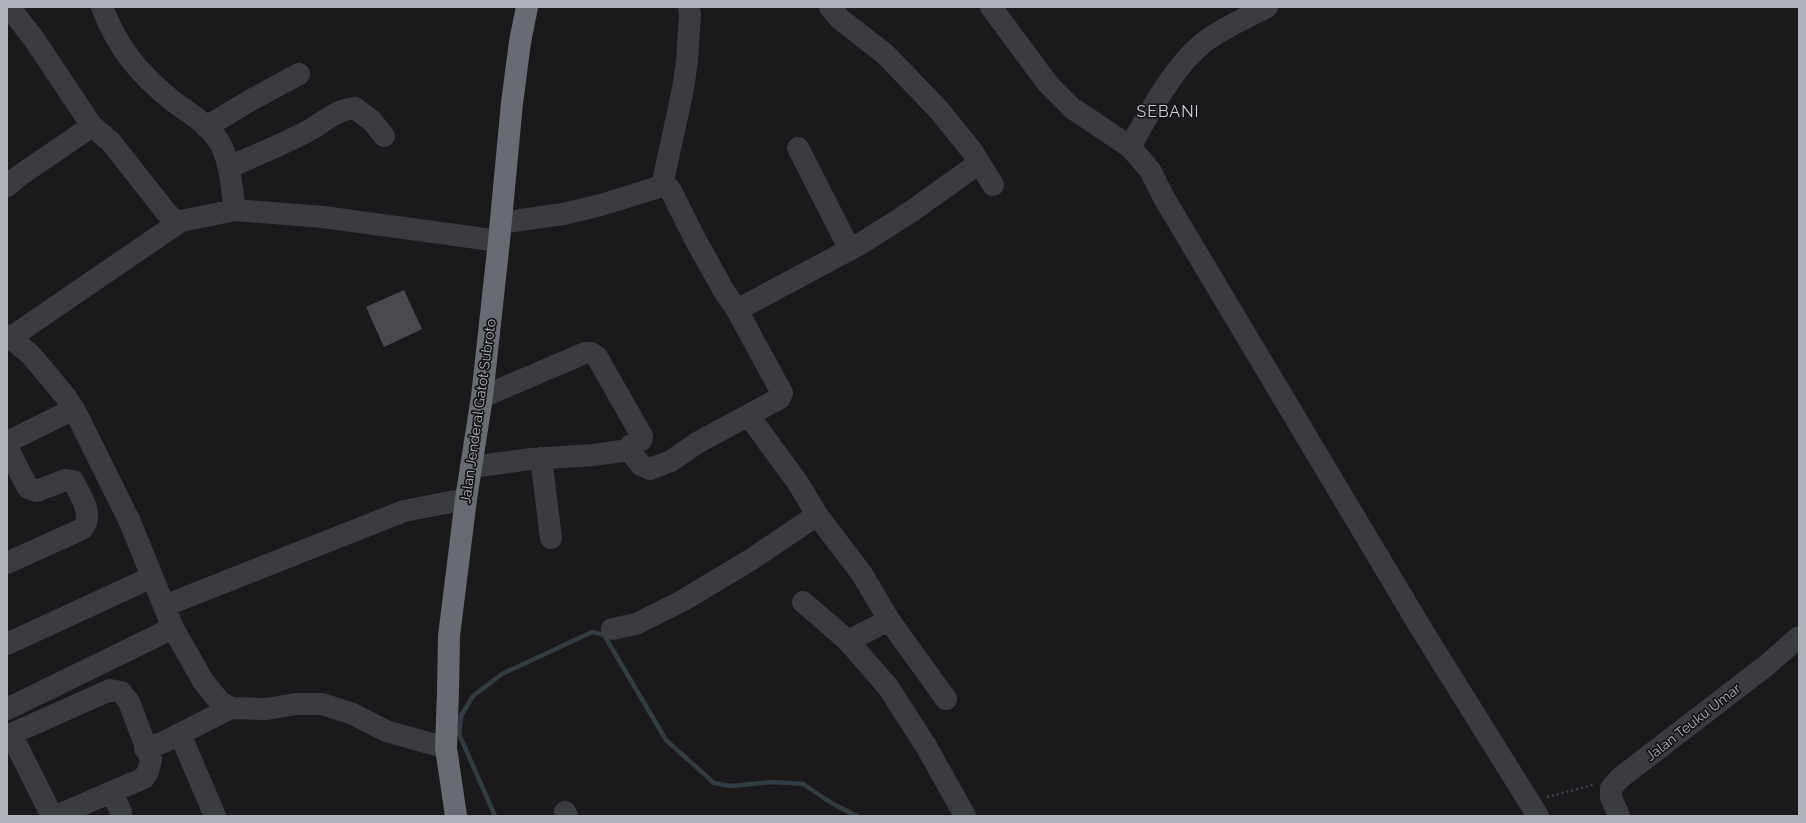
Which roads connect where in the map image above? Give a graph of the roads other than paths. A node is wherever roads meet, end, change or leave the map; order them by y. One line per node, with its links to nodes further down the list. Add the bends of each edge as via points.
1 (9, 7): 9 (street, via 34,39)
2 (102, 7): 10 (street, via 119,44 137,69 148,81)
3 (527, 7): 21 (highway, Jalan Jenderal Gatot Subroto, via 512,103)
4 (689, 7): 18 (street, via 687,61)
5 (830, 7): 14 (street, via 840,19 884,54 938,108)
6 (991, 7): 12 (street, via 1048,84 1072,108)
7 (1267, 7): 12 (street, via 1217,34 1189,56 1160,97)
8 (299, 74): 10 (street)
9 (92, 126): 17 (street); 20 (street, via 110,141 166,212)
10 (206, 127): 15 (street, via 218,140 228,159)
11 (384, 136): 15 (street, via 372,121 355,108 346,108 300,135)
12 (1130, 147): 54 (street, via 1150,170 1164,198)
13 (798, 148): 22 (street)
14 (979, 163): 16 (street); 22 (street, via 912,211)
15 (229, 167): 19 (street)
16 (993, 185)
17 (7, 186)
18 (662, 186): 21 (street); 23 (street, via 672,191 695,239)
19 (235, 210): 20 (street); 21 (street)
20 (178, 223): 24 (street)
21 (500, 232): 25 (highway, Jalan Jenderal Gatot Subroto)
22 (850, 250): 23 (street)
23 (737, 310): 27 (street, via 782,393 780,398)
24 (9, 336): 26 (street, via 31,355)
25 (482, 397): 30 (street, via 591,353 597,357 642,436); 32 (highway, Jalan Jenderal Gatot Subroto)
26 (74, 409): 28 (street); 37 (street, via 130,522)
27 (748, 416): 30 (street, via 658,467 650,469 641,465); 34 (street, via 798,483)
28 (7, 442)
29 (7, 447): 36 (street, via 28,488 37,491 65,480 73,481 88,515 82,529)
30 (629, 450): 31 (street)
31 (541, 458): 32 (street); 35 (street)
32 (471, 467): 33 (highway, Jalan Jenderal Gatot Subroto)
33 (466, 499): 39 (street, via 404,510); 51 (highway, Jalan Jenderal Gatot Subroto, via 448,636)
34 (818, 515): 40 (street, via 862,574); 42 (street, via 682,601 636,624)
35 (551, 538)
36 (7, 563)
37 (152, 577): 39 (street); 45 (street)
38 (803, 602): 44 (street)
39 (164, 606): 41 (street)
40 (890, 620): 44 (street); 46 (street)
41 (173, 628): 47 (street, via 203,681 220,702); 48 (street)
42 (612, 629)
43 (1799, 637): 61 (street, Jalan Teuku Umar, via 1767,665 1620,778 1611,788 1611,796)
44 (848, 641): 60 (street, via 888,687 926,746)
45 (7, 644)
46 (946, 699)
47 (231, 708): 49 (street); 51 (street, via 268,709 296,704 322,704 353,714 386,731)
48 (7, 709)
49 (180, 734): 52 (street); 58 (street)
50 (9, 735): 52 (street, via 110,690 121,692 129,702); 55 (street)
51 (446, 748): 59 (highway, Jalan Jenderal Gatot Subroto)
52 (145, 749): 53 (street, via 150,760 144,778)
53 (112, 792): 56 (street); 57 (street, via 122,812)
54 (1529, 811)
55 (52, 816)
56 (56, 816)
57 (121, 816)
58 (215, 816)
59 (456, 816)
60 (965, 816)
61 (1619, 816)

